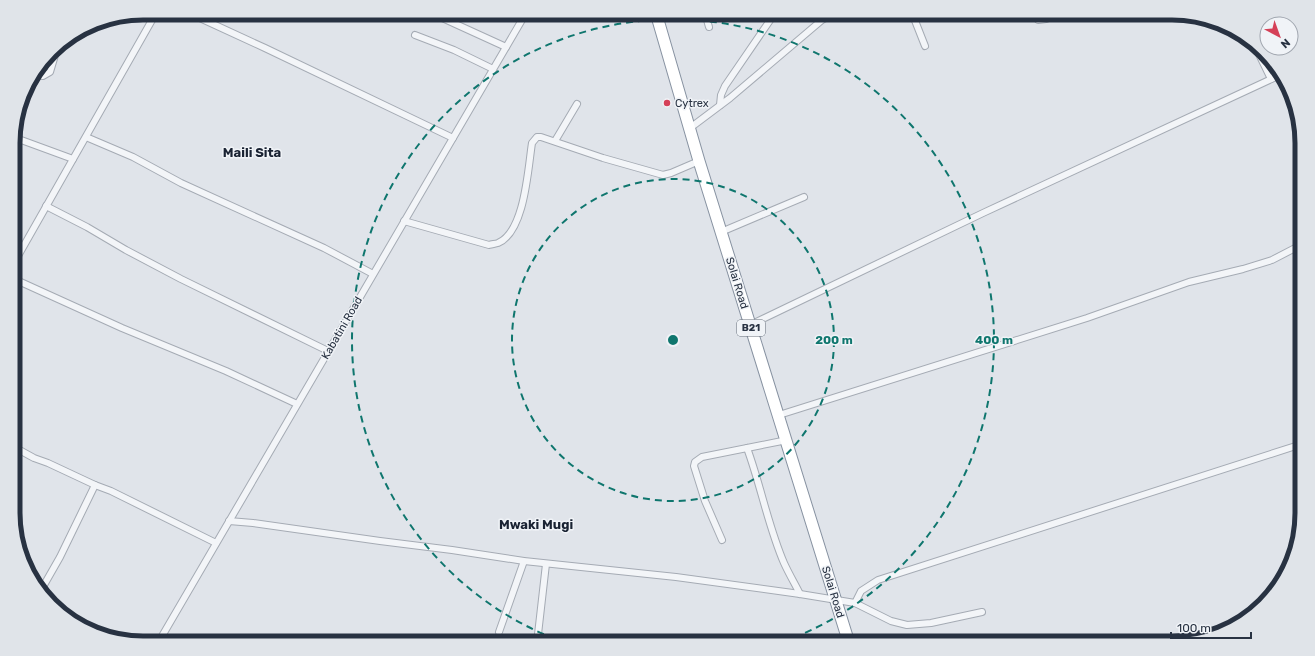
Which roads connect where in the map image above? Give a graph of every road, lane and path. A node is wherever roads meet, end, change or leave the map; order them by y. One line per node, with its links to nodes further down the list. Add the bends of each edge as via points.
1 (152, 20): 23 (street)
2 (204, 20): 24 (street)
3 (447, 20): 13 (street)
4 (522, 20): 13 (street, Kabatini Road)
5 (658, 20): 22 (highway, Solai Road / B21)
6 (707, 20): 10 (street)
7 (770, 20): 21 (street, via 725,86)
8 (822, 20): 21 (street)
9 (915, 20): 12 (street)
10 (709, 27)
11 (415, 35): 16 (street)
12 (925, 46)
13 (506, 47): 16 (street, Kabatini Road)
14 (54, 58): 17 (street, via 50,72)
15 (1261, 58): 19 (street)
16 (493, 69): 24 (street, Kabatini Road)
17 (41, 76)
18 (1275, 77): 19 (street)
19 (1271, 79): 37 (street)
20 (577, 104): 26 (street)
21 (720, 105): 22 (street)
22 (690, 128): 28 (highway, Solai Road / B21)
23 (86, 137): 27 (street); 35 (street, via 133,157 181,183 324,248)
24 (453, 138): 31 (street, Kabatini Road)
25 (20, 140): 27 (street)
26 (555, 141): 28 (street, via 663,175); 31 (street, via 541,137 534,139 518,221 499,243 489,245)
27 (74, 159): 30 (street)
28 (699, 161): 32 (highway, Solai Road / B21)
29 (804, 197): 32 (street)
30 (46, 206): 34 (street); 38 (street, via 181,279)
31 (404, 222): 35 (street, Kabatini Road)
32 (721, 232): 37 (highway, Solai Road / B21)
33 (1295, 248): 40 (street, via 1272,260 1189,282 1087,318)
34 (20, 252)
35 (374, 274): 38 (street, Kabatini Road)
36 (20, 283): 39 (street)
37 (750, 325): 40 (highway, Solai Road / B21)
38 (328, 351): 39 (street, Kabatini Road)
39 (297, 404): 46 (street, Kabatini Road)
40 (779, 415): 41 (highway, Solai Road / B21)
41 (786, 440): 43 (street); 53 (highway, Solai Road / B21)
42 (1295, 446): 54 (street, via 878,580 861,591)
43 (747, 448): 47 (street, via 702,457 695,462 704,500); 52 (street, via 784,563)
44 (20, 451): 45 (street)
45 (95, 485): 48 (street); 51 (street)
46 (229, 521): 48 (street, Kabatini Road); 49 (street, via 282,526)
47 (722, 540)
48 (216, 543): 57 (street, Kabatini Road)
49 (524, 562): 50 (street); 56 (street)
50 (546, 564): 52 (street, via 676,577); 58 (street)
51 (44, 585)
52 (800, 594): 53 (street)
53 (836, 599): 54 (street); 59 (highway, Solai Road / B21)
54 (855, 603): 55 (street, via 891,621 907,625 931,623)
55 (982, 612)
56 (499, 632)
57 (162, 636)
58 (538, 636)
59 (847, 636)

